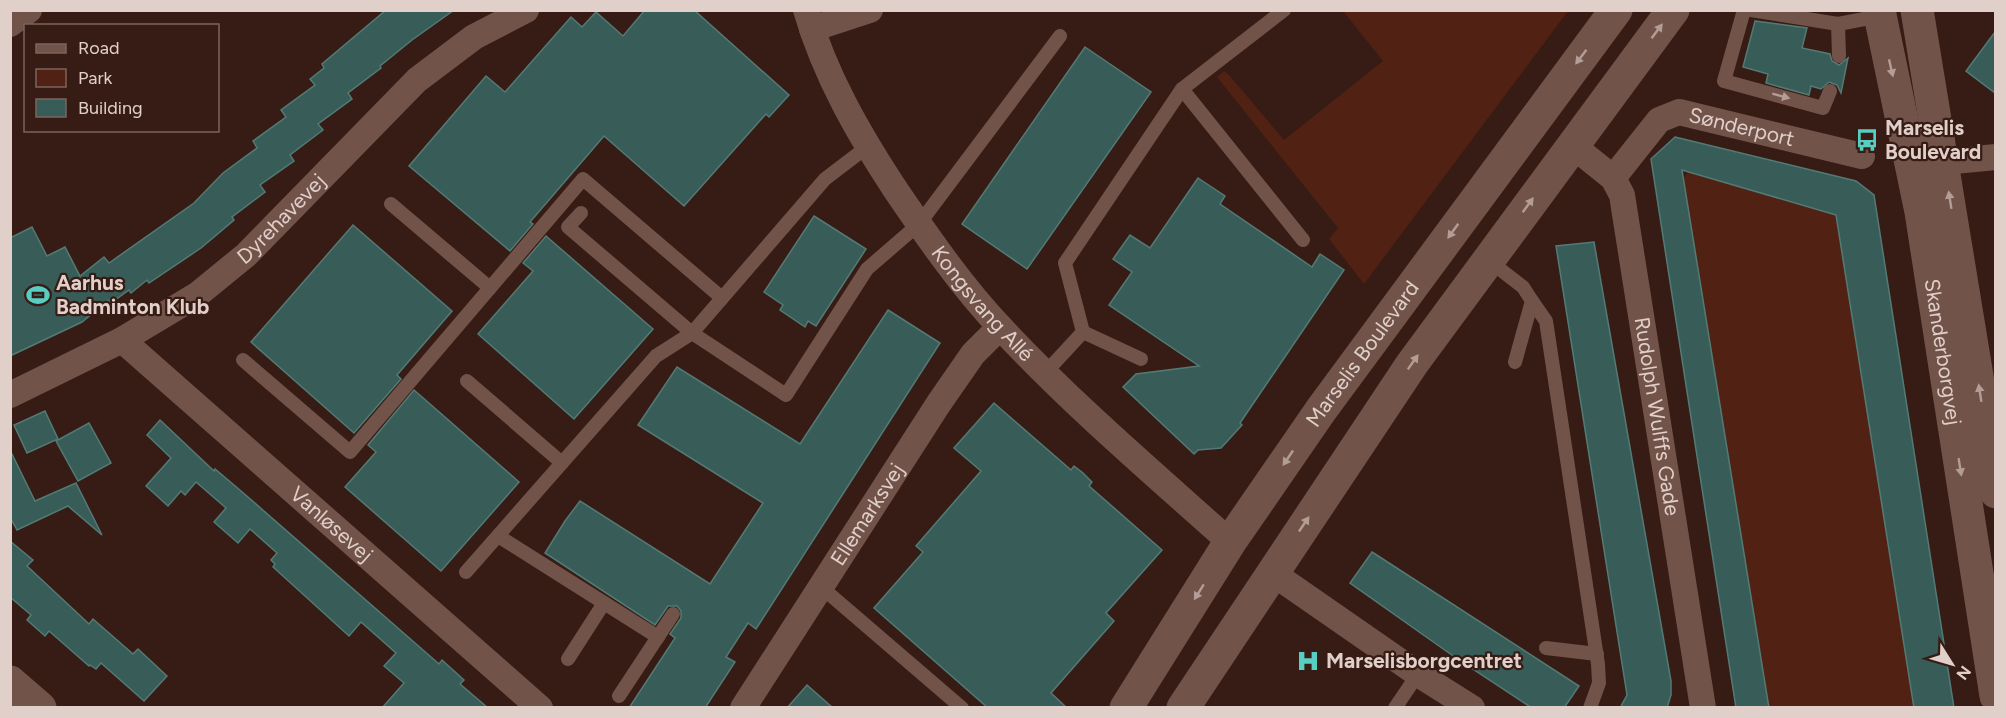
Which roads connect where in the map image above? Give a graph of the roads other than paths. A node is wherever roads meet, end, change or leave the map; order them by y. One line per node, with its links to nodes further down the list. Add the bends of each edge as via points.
1 (29, 10): 12 (street)
2 (526, 10): 35 (street, Dyrehavevej, via 474,37 417,80 246,255 197,295)
3 (870, 10): 11 (street)
4 (1284, 10): 16 (lane)
5 (1616, 10): 45 (main road, Marselis Boulevard, one-way to 45, via 1321,410)
6 (1672, 10): 18 (main road, one-way to 6)
7 (1744, 10): 17 (lane, one-way to 17, via 1724,81 1823,108)
8 (1751, 10): 13 (lane)
9 (1917, 10): 22 (main road, Skanderborgvej)
10 (1879, 13): 13 (lane); 57 (main road, Skanderborgvej, one-way to 57, via 1921,212)
11 (809, 20): 19 (street, Kongsvang Allé, via 834,84)
12 (10, 24)
13 (1838, 24): 15 (lane)
14 (1060, 36): 26 (lane)
15 (1839, 56)
16 (1182, 89): 27 (lane); 33 (lane, via 1065,263)
17 (1830, 91)
18 (1572, 145): 23 (street); 28 (main road, one-way to 18)
19 (867, 147): 26 (street, Kongsvang Allé); 30 (lane, via 825,179)
20 (1862, 156): 23 (street, Sønderport, via 1679,112 1659,120)
21 (1995, 157): 22 (street)
22 (1944, 162): 43 (main road, Skanderborgvej, one-way to 22)
23 (1613, 178): 66 (street, Rudolph Wulffs Gade, via 1622,195)
24 (391, 204): 29 (lane)
25 (581, 213): 34 (lane, via 568,227)
26 (919, 224): 32 (street, Kongsvang Allé); 34 (lane, via 867,269 786,395)
27 (1303, 240)
28 (1488, 260): 31 (lane, via 1523,287); 47 (main road, one-way to 28, via 1412,364)
29 (490, 288): 30 (lane, via 583,179); 37 (lane, via 350,452)
30 (722, 298): 34 (lane)
31 (1532, 301): 38 (lane); 53 (lane, via 1546,321)
32 (1000, 327): 39 (street, Kongsvang Allé); 48 (street, Ellemarksvej, via 974,354 939,403)
33 (1083, 332): 36 (lane); 39 (lane)
34 (692, 333): 42 (lane, via 656,356)
35 (122, 340): 41 (street, Dyrehavevej); 59 (street, Vanløsevej)
36 (1141, 359)
37 (243, 360)
38 (1515, 363)
39 (1045, 373): 45 (street, Kongsvang Allé)
40 (467, 381): 42 (lane)
41 (10, 395)
42 (562, 463): 44 (lane)
43 (1995, 492)
44 (498, 536): 46 (lane); 49 (lane)
45 (1230, 542): 47 (main road); 61 (main road, Marselis Boulevard, one-way to 61)
46 (466, 572)
47 (1271, 572): 55 (street); 62 (main road)
48 (820, 586): 58 (street, Ellemarksvej); 60 (lane)
49 (604, 603): 51 (lane); 54 (lane)
50 (673, 614): 51 (lane)
51 (658, 637): 56 (lane)
52 (1546, 648): 53 (lane)
53 (1597, 654): 65 (lane, via 1599,683)
54 (568, 659)
55 (1418, 674): 63 (lane); 64 (street)
56 (619, 696)
57 (1995, 696)
58 (745, 707)
59 (540, 708)
60 (962, 708)
61 (1126, 708)
62 (1183, 708)
63 (1395, 708)
64 (1472, 708)
65 (1590, 708)
66 (1703, 708)

